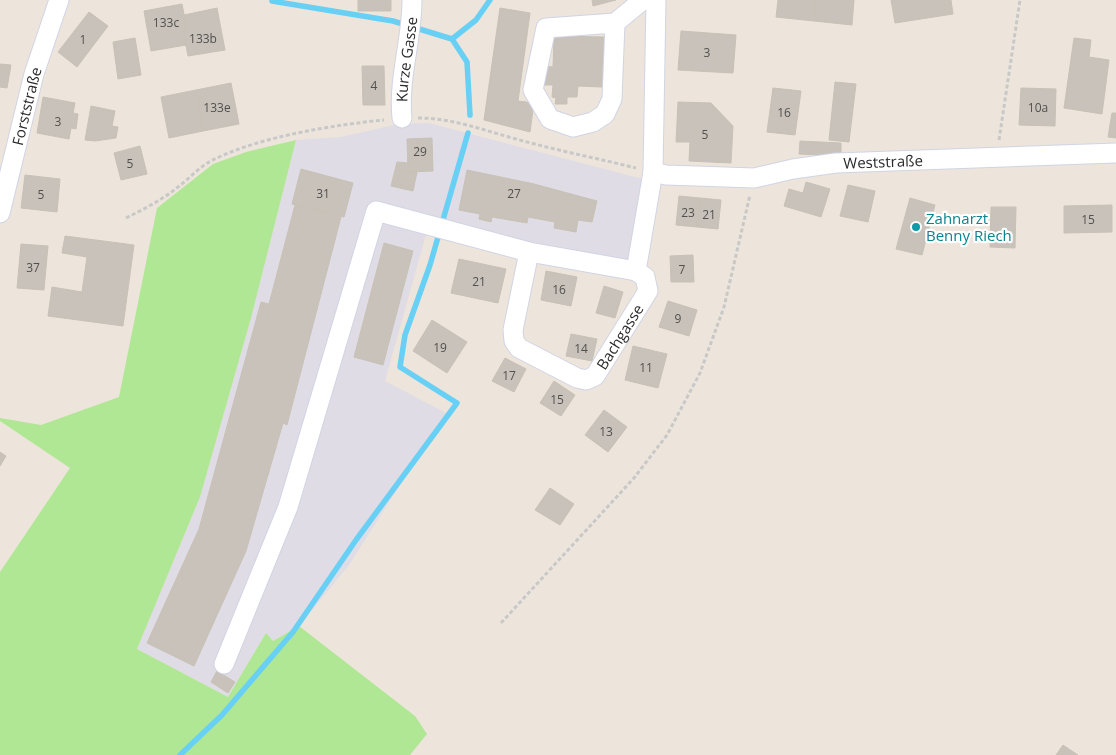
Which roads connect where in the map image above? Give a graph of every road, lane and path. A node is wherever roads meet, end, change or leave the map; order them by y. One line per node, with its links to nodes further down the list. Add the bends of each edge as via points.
1 (59, 0): 12 (street, Forststraße, via 34,74)
2 (412, 0): 7 (street, Kurze Gasse, via 400,97)
3 (643, 0): 6 (street)
4 (656, 0): 10 (street)
5 (1020, 0): 9 (path)
6 (614, 24): 6 (street, via 612,98 605,114 593,122 572,127 550,119 533,90 546,28)
7 (402, 118): 10 (path, via 435,118 470,125 517,140); 13 (path, via 339,124 244,148 210,162 176,189)
8 (1116, 153): 9 (street, Weststraße)
9 (995, 158): 11 (street, Weststraße, via 836,163)
10 (653, 172): 11 (street, Weststraße); 15 (street)
11 (754, 178): 16 (path, via 724,307 700,374 667,435 634,478)
12 (0, 213)
13 (126, 218)
14 (529, 252): 15 (street); 15 (street, Bachgasse, via 513,330 514,341 519,348 586,380 595,376 648,291 645,277); 17 (street, via 376,211 288,506)
15 (636, 271)
16 (501, 623)
17 (224, 664)

